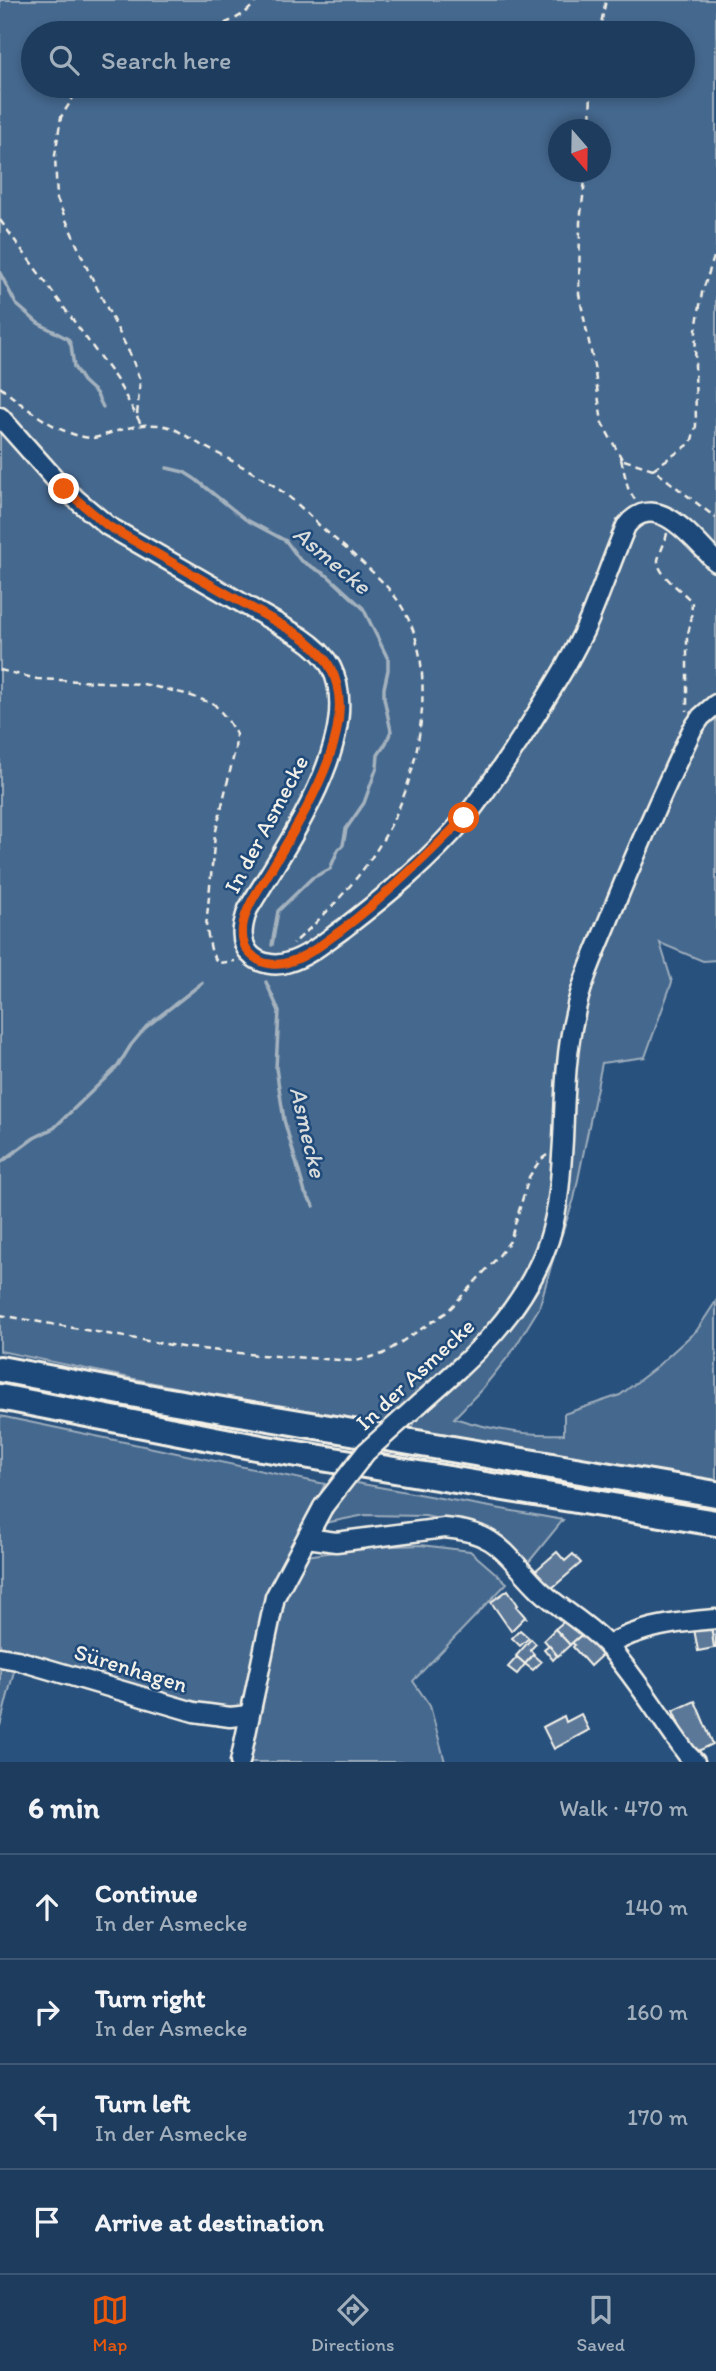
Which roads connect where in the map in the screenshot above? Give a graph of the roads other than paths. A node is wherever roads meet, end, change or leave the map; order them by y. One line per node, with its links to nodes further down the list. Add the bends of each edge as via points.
1 (0, 417): 2 (street, In der Asmecke, via 64,489 108,526 301,636 332,668 338,706 323,777 248,909 242,931 251,956 265,963 280,964 318,947 394,888 464,818 555,684 588,621 626,526 639,513 654,511 670,520)
2 (716, 562)
3 (716, 704): 8 (street, In der Asmecke, bridge, via 692,730 583,982 568,1054 559,1189 549,1239 530,1280 501,1327 468,1362 366,1452 323,1507)
4 (0, 1369): 6 (highway)
5 (0, 1397): 7 (highway, via 261,1448)
6 (716, 1493)
7 (716, 1523)
8 (307, 1538): 10 (street, via 336,1542 444,1528 475,1533 499,1546 540,1590); 12 (street, In der Asmecke, via 275,1597)
9 (716, 1619): 10 (street, via 629,1634)
10 (608, 1646): 14 (street)
11 (0, 1657): 12 (street, Sürenhagen, via 194,1712)
12 (249, 1715): 13 (street, In der Asmecke)
13 (240, 1762)
14 (695, 1762)

